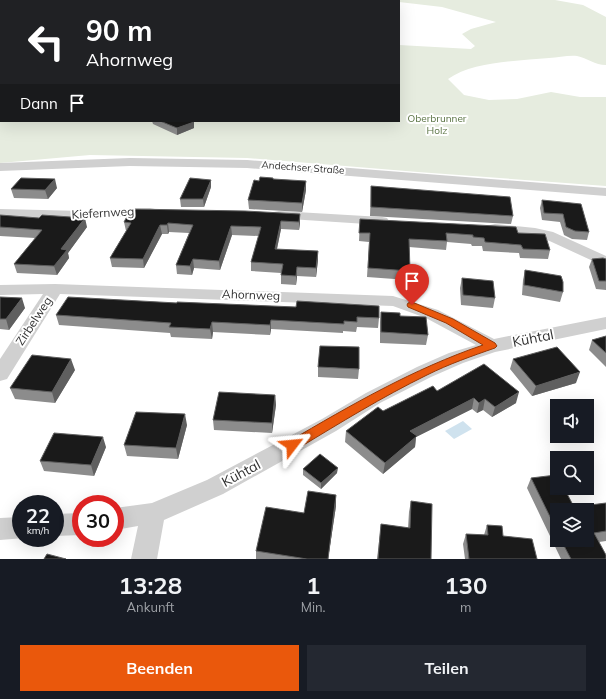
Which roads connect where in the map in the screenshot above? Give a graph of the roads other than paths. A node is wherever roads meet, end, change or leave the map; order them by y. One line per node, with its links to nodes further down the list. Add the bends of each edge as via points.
1 (0, 167): 2 (street, Andechser Straße, via 130,162 247,164)
2 (606, 192)
3 (164, 212): 4 (street, Kiefernweg, via 84,215)
4 (0, 213)
5 (266, 214): 6 (street)
6 (396, 222)
7 (478, 227): 8 (street, via 507,228 548,235)
8 (606, 262)
9 (55, 289): 10 (street, Ahornweg); 12 (street, Ahornweg, via 393,301 434,314); 13 (street, Zirbelweg)
10 (0, 290)
11 (606, 323): 12 (street, Kühtal)
12 (492, 346): 14 (street, Kühtal, via 424,372 215,487)
13 (0, 374)
14 (153, 513): 15 (street, Kühtal); 18 (street)
15 (124, 518)
16 (12, 528): 17 (street)
17 (0, 529)
18 (144, 559)

